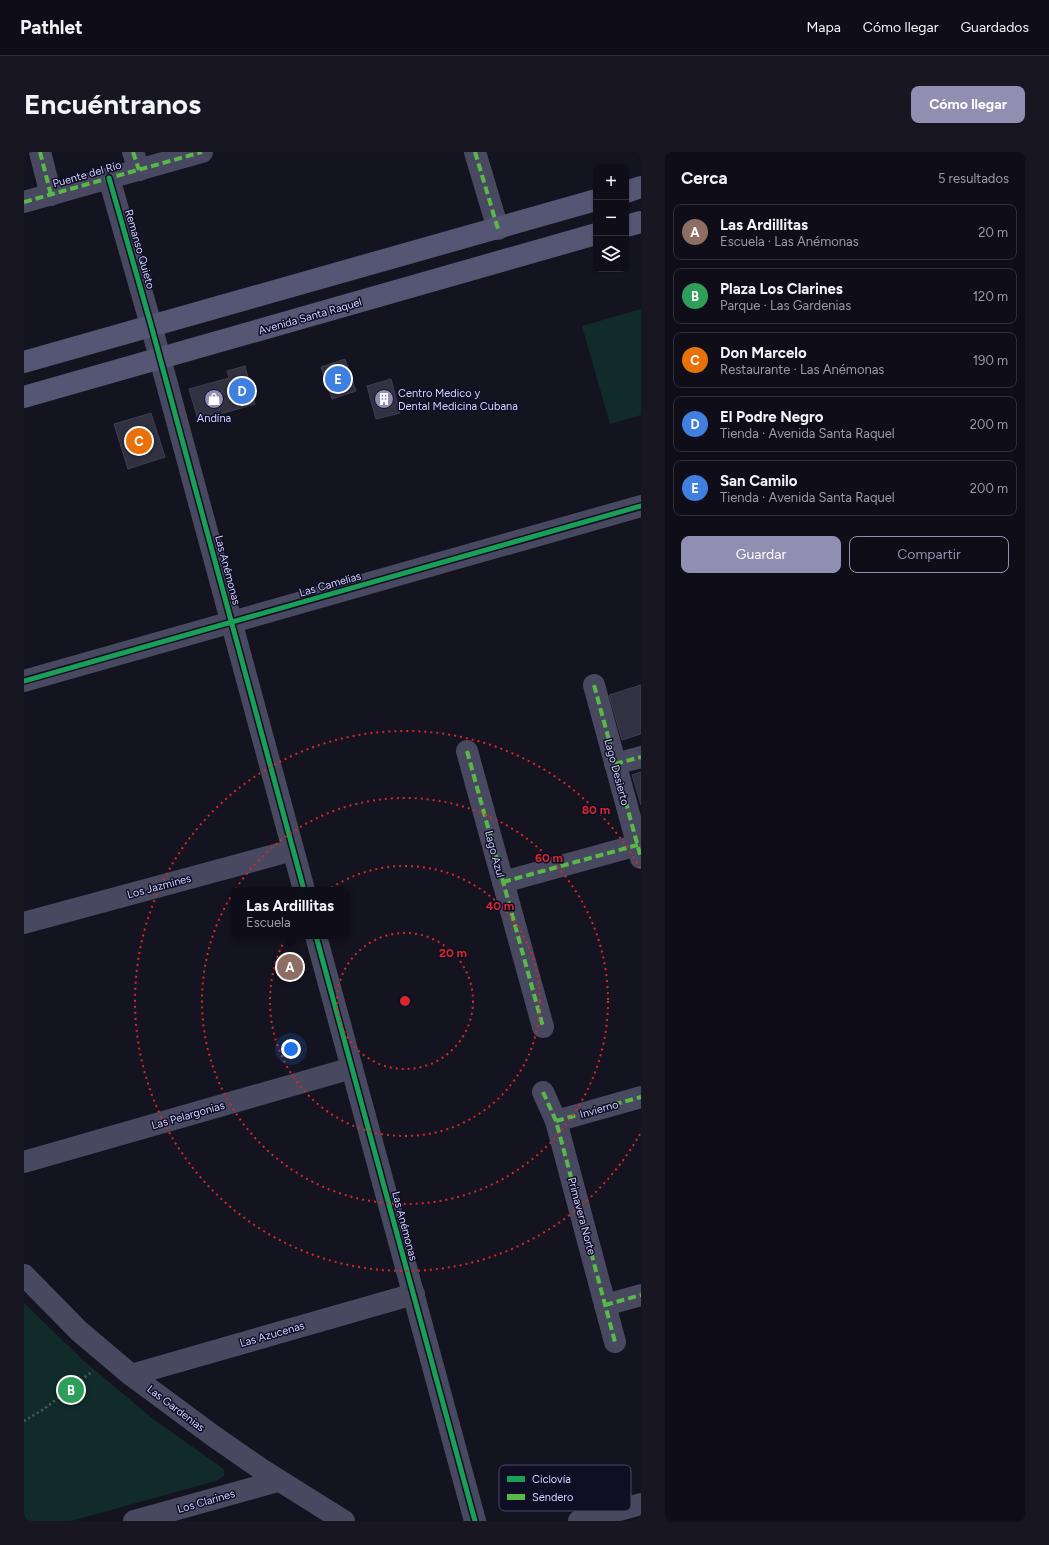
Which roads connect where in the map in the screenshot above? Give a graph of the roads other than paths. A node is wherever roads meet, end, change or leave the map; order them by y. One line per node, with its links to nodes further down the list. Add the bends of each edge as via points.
1 (40, 152): 8 (street)
2 (202, 152): 4 (street, Puente del Río)
3 (475, 152): 13 (street)
4 (136, 161): 5 (street, Puente del Río)
5 (109, 178): 8 (street, Puente del Río); 15 (street, Remanso Quieto)
6 (641, 187): 7 (main road)
7 (629, 191)
8 (51, 195): 10 (street, Puente del Río)
9 (593, 201): 13 (main road)
10 (24, 202)
11 (641, 222): 12 (main road)
12 (629, 225)
13 (498, 229): 15 (main road)
14 (593, 235): 16 (main road, Avenida Santa Raquel)
15 (151, 325): 16 (street, Las Anémonas); 17 (main road)
16 (160, 358): 18 (main road, Avenida Santa Raquel); 20 (street, Las Anémonas)
17 (24, 362)
18 (24, 396)
19 (641, 506): 20 (street, Las Camelias)
20 (231, 622): 21 (street, Las Camelias); 27 (street, Las Anémonas)
21 (24, 681)
22 (594, 686): 25 (street, Lago Desierto)
23 (466, 751): 28 (street, Lago Azul)
24 (641, 757): 25 (street)
25 (615, 764): 26 (street, Lago Desierto)
26 (640, 849): 28 (street)
27 (293, 850): 29 (street, Las Anémonas); 30 (street, Los Jazmines)
28 (503, 882): 32 (street, Lago Azul)
29 (303, 887)
30 (24, 923)
31 (317, 939): 33 (street, Las Anémonas)
32 (543, 1027)
33 (352, 1068): 37 (street, Las Pelargonias); 39 (street, Las Anémonas)
34 (543, 1092): 36 (street, Primavera Norte)
35 (641, 1097): 36 (street, Invierno)
36 (556, 1121): 41 (street, Primavera Norte)
37 (24, 1162)
38 (24, 1275): 43 (street, Las Gardenias, via 79,1331)
39 (414, 1294): 43 (street, Las Azucenas); 50 (street, Las Anémonas)
40 (641, 1295): 41 (street)
41 (605, 1305): 42 (street, Primavera Norte)
42 (616, 1342)
43 (131, 1375): 44 (street, Las Gardenias)
44 (278, 1481): 48 (street, Los Clarines); 49 (street, Las Gardenias)
45 (641, 1504): 46 (street)
46 (631, 1507)
47 (615, 1511): 51 (street)
48 (134, 1521)
49 (344, 1521)
50 (475, 1521)
51 (579, 1521)

